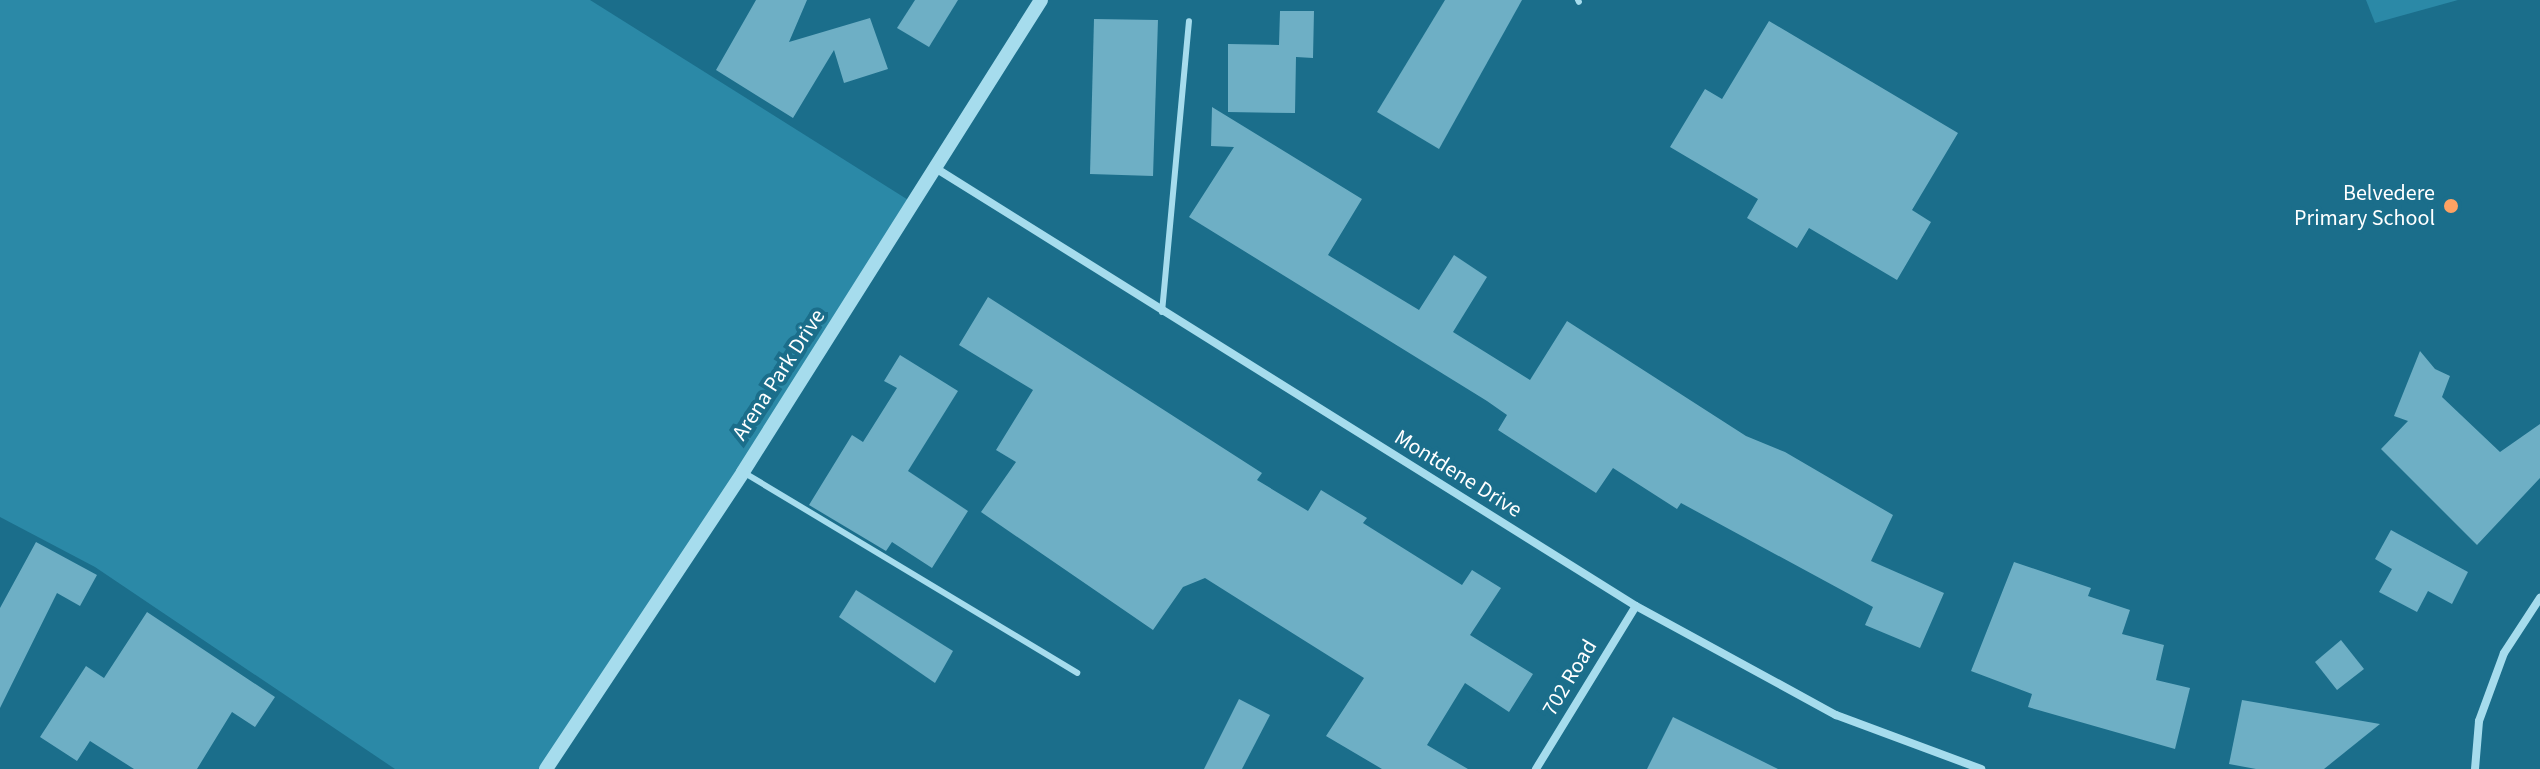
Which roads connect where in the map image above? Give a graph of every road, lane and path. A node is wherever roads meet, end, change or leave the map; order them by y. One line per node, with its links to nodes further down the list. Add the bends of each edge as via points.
1 (1041, 0): 3 (street, Arena Park Drive)
2 (1189, 21): 4 (lane)
3 (937, 169): 4 (street, Montdene Drive); 5 (street, Arena Park Drive)
4 (1162, 312): 7 (street, Montdene Drive)
5 (743, 472): 8 (lane); 9 (street, Arena Park Drive)
6 (2540, 598): 12 (street, via 2504,653 2479,721)
7 (1636, 606): 10 (street, 702 Road); 11 (street, Montdene Drive, via 1836,715)
8 (1077, 673)
9 (546, 769)
10 (1536, 769)
11 (1981, 769)
12 (2475, 769)

